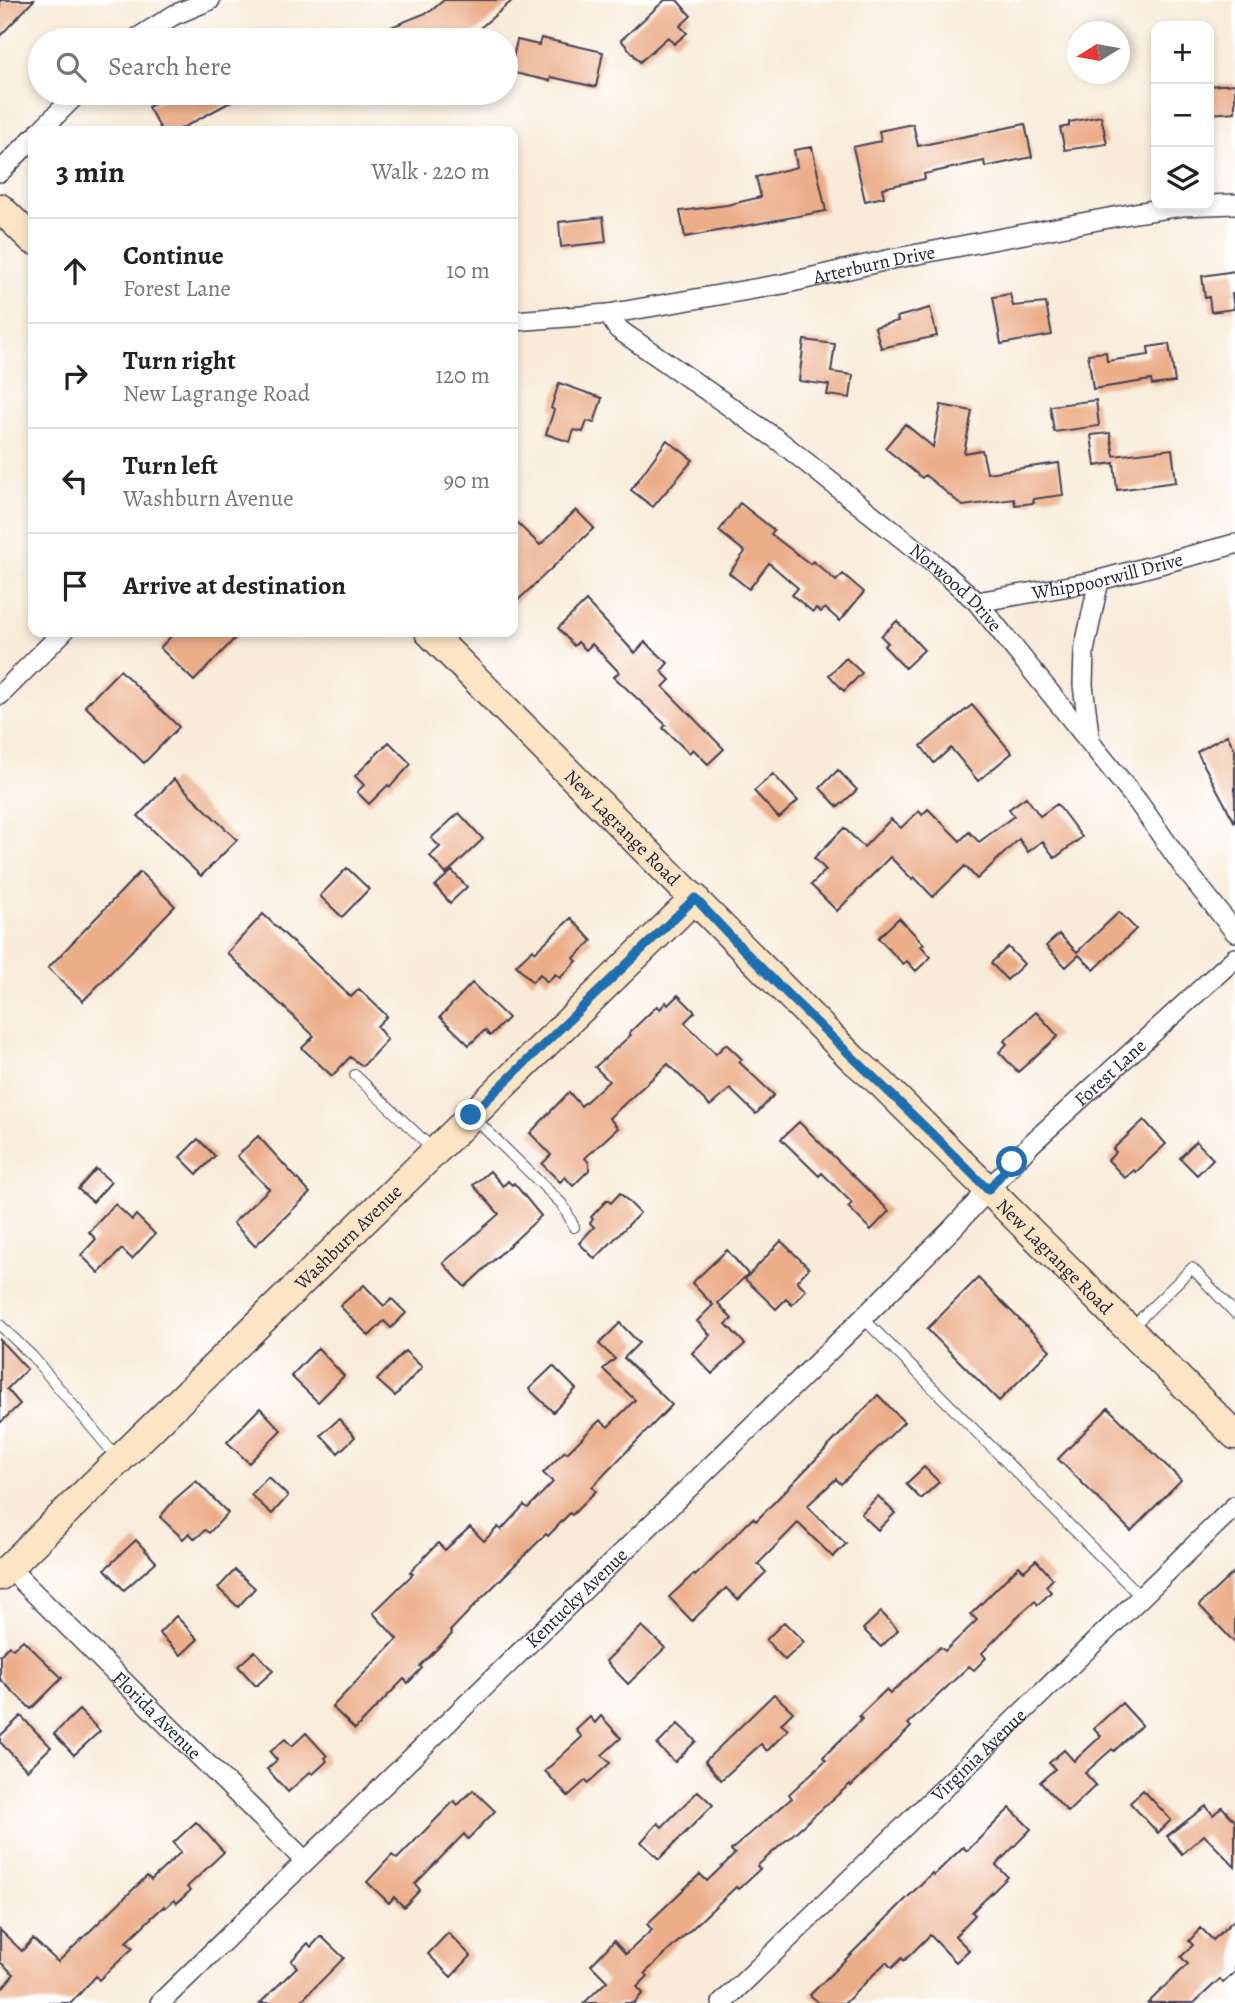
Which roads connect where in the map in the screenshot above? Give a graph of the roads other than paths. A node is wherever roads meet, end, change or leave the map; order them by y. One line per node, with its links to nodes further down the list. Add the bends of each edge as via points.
1 (209, 0): 2 (street)
2 (153, 28)
3 (66, 105): 4 (street)
4 (45, 126)
5 (28, 143): 6 (street)
6 (0, 172)
7 (1235, 204): 10 (street, Arterburn Drive, via 1135,213)
8 (0, 208): 9 (main road)
9 (28, 235)
10 (608, 314): 11 (street, Arterburn Drive); 14 (street, Norwood Drive, via 618,329 778,440)
11 (518, 321)
12 (1235, 544): 13 (street, Whippoorwill Drive)
13 (1099, 580): 14 (street, Whippoorwill Drive); 18 (street, via 1084,651)
14 (977, 602): 18 (street, Norwood Drive)
15 (58, 637): 17 (street)
16 (434, 637): 19 (main road, New Lagrange Road)
17 (0, 695)
18 (1090, 743): 20 (street, Norwood Drive)
19 (695, 898): 23 (main road, Washburn Avenue); 25 (main road, New Lagrange Road)
20 (1235, 932)
21 (1235, 958): 25 (street, Forest Lane, via 1032,1143)
22 (355, 1075): 24 (lane)
23 (471, 1115): 24 (main road, Washburn Avenue); 26 (lane, via 563,1205)
24 (436, 1151): 32 (main road, Washburn Avenue)
25 (988, 1190): 28 (street, Kentucky Avenue); 30 (main road, New Lagrange Road)
26 (574, 1227)
27 (1235, 1313): 30 (lane, via 1192,1268)
28 (863, 1318): 35 (lane); 36 (street, Kentucky Avenue)
29 (0, 1325): 32 (lane, via 33,1357)
30 (1129, 1329): 31 (main road, New Lagrange Road)
31 (1235, 1435)
32 (119, 1460): 34 (main road, Washburn Avenue)
33 (1235, 1506): 35 (street, Virginia Avenue)
34 (3, 1568): 36 (street, Florida Avenue)
35 (1141, 1597): 38 (street, Virginia Avenue)
36 (305, 1861): 37 (street, Kentucky Avenue)
37 (160, 2003)
38 (722, 2003)

